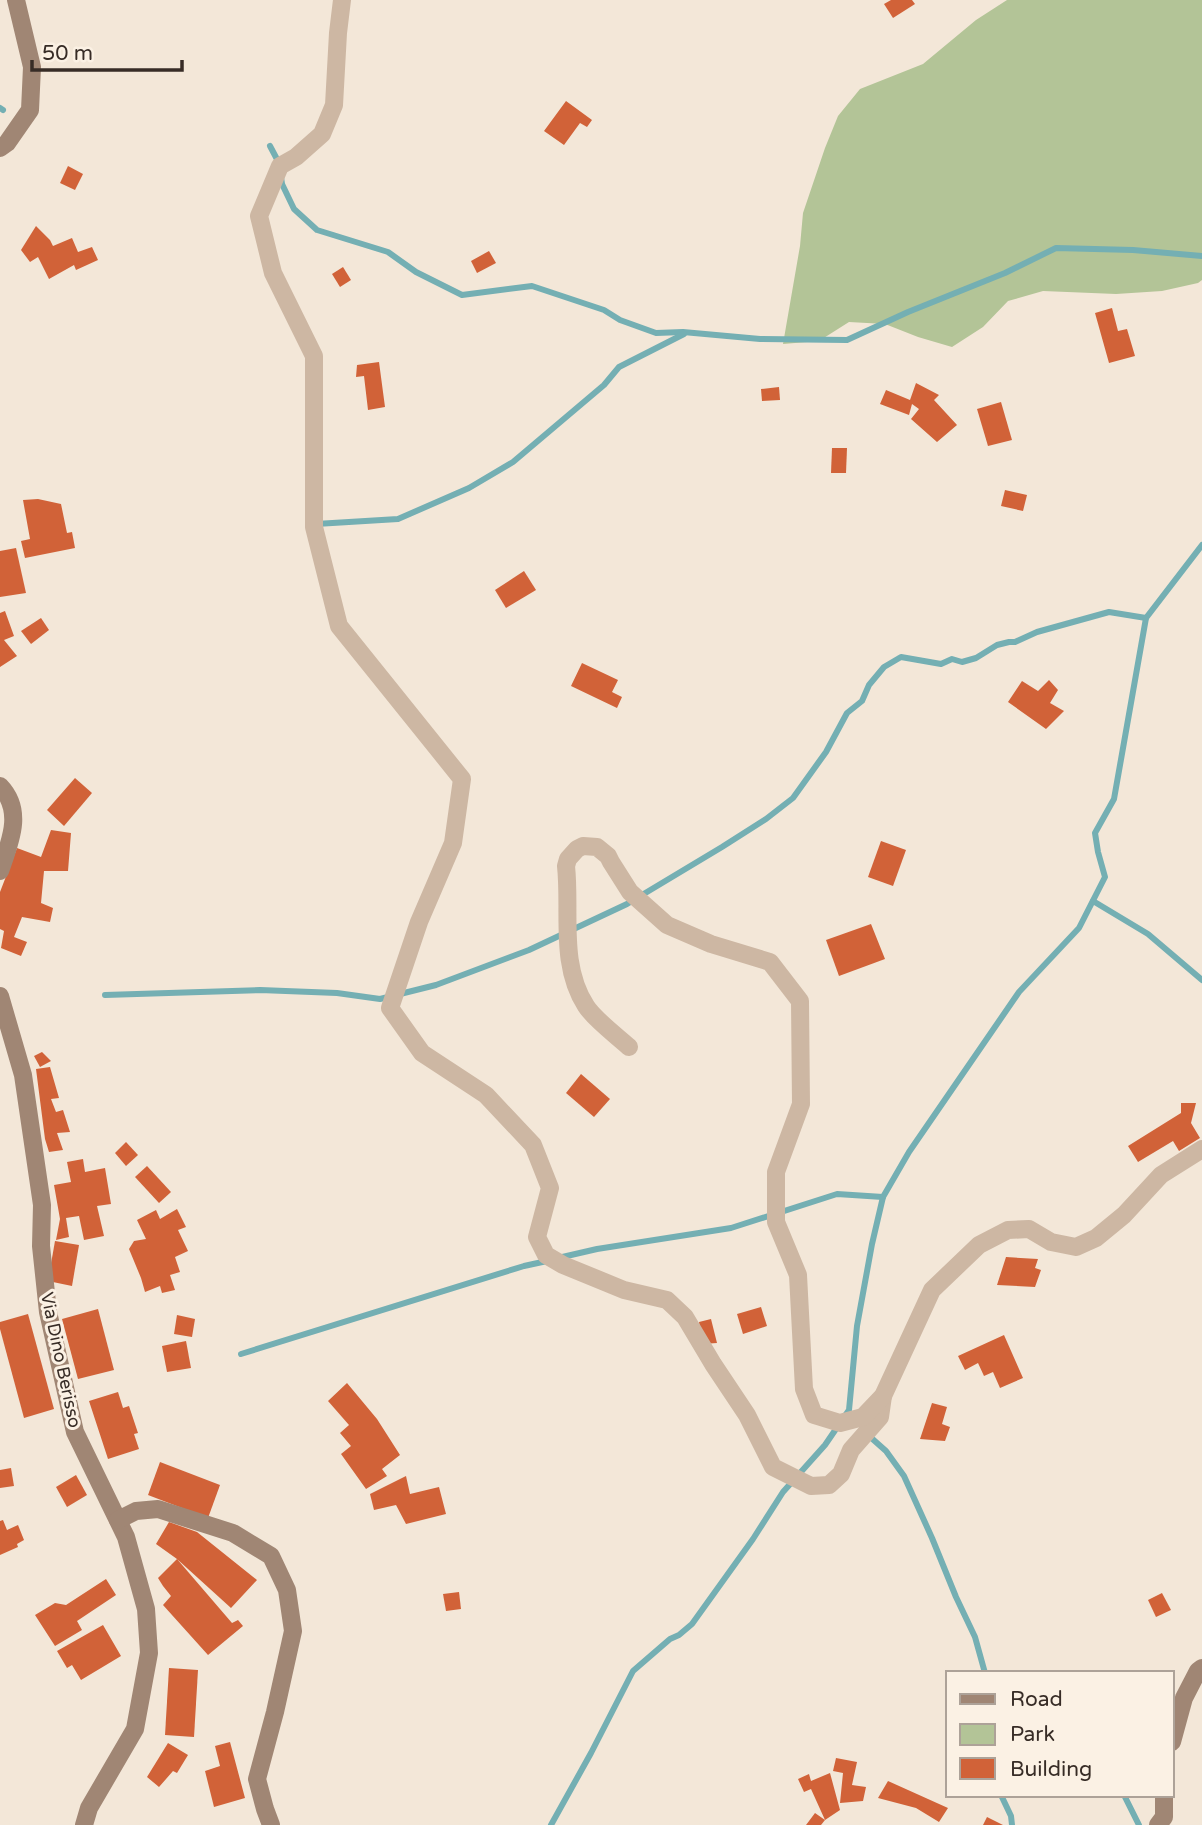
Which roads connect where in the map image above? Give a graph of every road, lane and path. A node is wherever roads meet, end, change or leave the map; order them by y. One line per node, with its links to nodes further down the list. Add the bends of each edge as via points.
1 (16, 0): 3 (street, via 32,67 30,110)
2 (342, 0): 10 (street, via 334,105 322,134 280,166 259,216 273,273 314,356 314,527 339,626 462,779 453,843 419,922 390,1008 422,1053 485,1095 533,1145 550,1188 537,1237 546,1255 624,1290 667,1300 685,1317 747,1415 773,1467 811,1486 829,1485 880,1417)
3 (0, 148)
4 (0, 786): 5 (street, via 8,794 15,818)
5 (0, 871)
6 (0, 996): 7 (street, Via Dino Berisso)
7 (7, 1035): 11 (street, Via Dino Berisso, via 23,1075 43,1205 41,1246 48,1312 75,1432)
8 (629, 1047): 10 (street, via 587,1008 568,951 566,866 572,853 583,846 604,850 630,891 667,925 770,962 800,1000 801,1104 776,1172 776,1222 798,1275 804,1389 814,1415 839,1423 863,1417)
9 (1202, 1149): 10 (street, via 1161,1175 1096,1238 1076,1247 1051,1242 1029,1229 1008,1230 979,1245 932,1290)
10 (883, 1396)
11 (118, 1520): 15 (street, Via Dino Berisso, via 146,1609 149,1653 135,1729 89,1808); 16 (street, via 136,1511 158,1509 233,1533 271,1556 287,1590 293,1631 257,1779)
12 (1202, 1668): 13 (street, via 1184,1698)
13 (1174, 1735)
14 (1164, 1797): 17 (street, via 1164,1817)
15 (84, 1825)
16 (271, 1825)
17 (1158, 1825)

